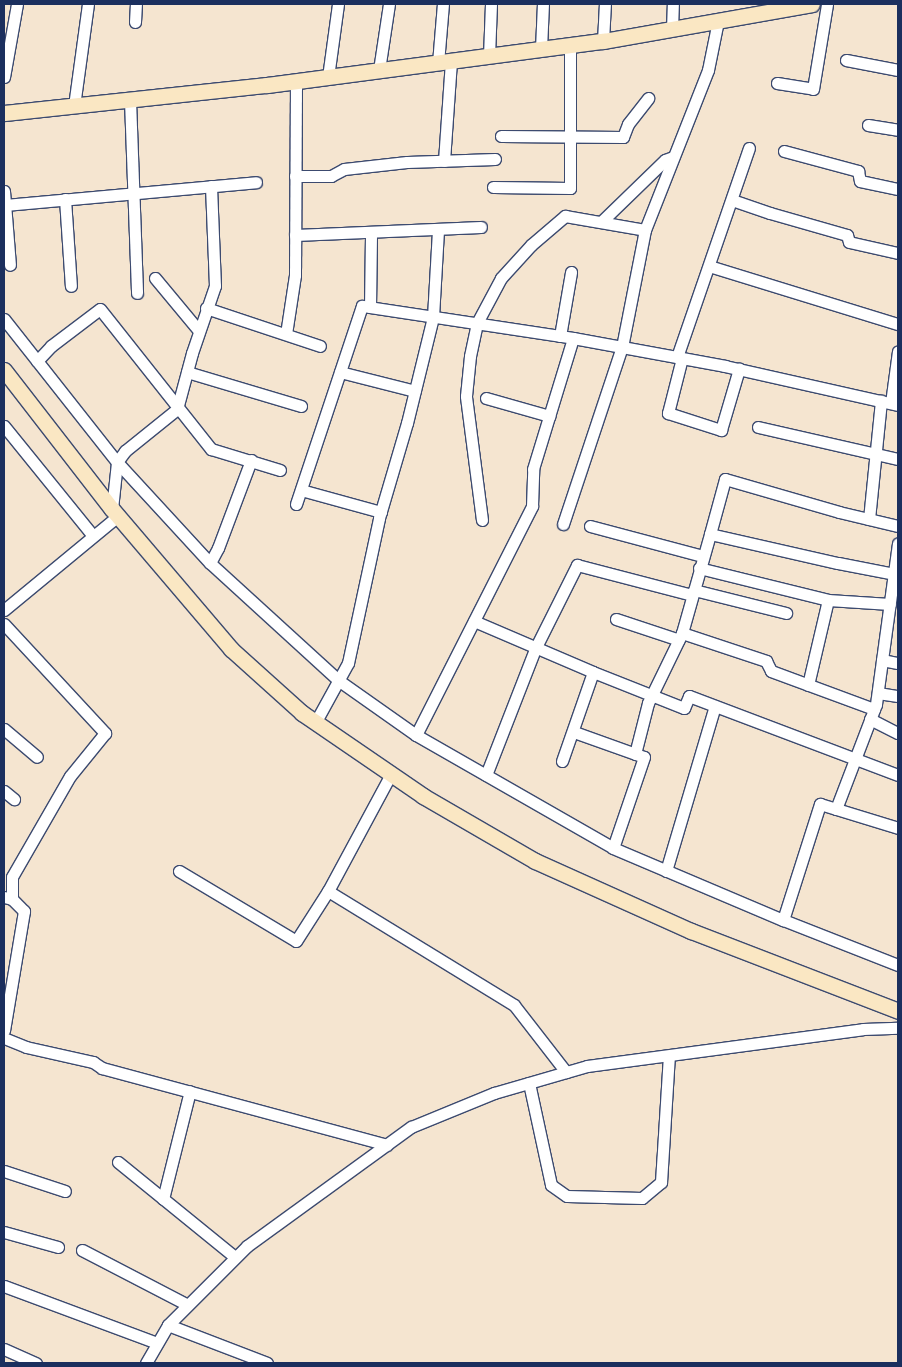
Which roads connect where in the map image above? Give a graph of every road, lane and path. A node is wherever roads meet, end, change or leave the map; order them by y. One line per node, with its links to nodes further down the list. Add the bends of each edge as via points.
1 (16, 4): 17 (street)
2 (88, 4): 32 (street)
3 (136, 4): 15 (street)
4 (338, 4): 27 (street)
5 (389, 4): 24 (street)
6 (443, 4): 23 (street)
7 (492, 4): 21 (street)
8 (543, 4): 20 (street)
9 (605, 4): 18 (street)
10 (673, 4): 16 (street)
11 (812, 4): 13 (main road)
12 (827, 4): 29 (street, via 813,89)
13 (757, 9): 14 (main road)
14 (718, 21): 16 (main road); 40 (street, via 708,70)
15 (135, 22)
16 (672, 29): 18 (main road)
17 (8, 32): 26 (street)
18 (603, 41): 19 (main road)
19 (570, 45): 20 (main road); 37 (street)
20 (541, 49): 21 (main road)
21 (489, 56): 23 (main road)
22 (846, 60): 25 (street)
23 (445, 62): 24 (main road); 42 (street)
24 (379, 70): 27 (main road)
25 (898, 70)
26 (4, 77)
27 (328, 77): 28 (main road)
28 (296, 81): 31 (main road); 43 (street)
29 (777, 83)
30 (648, 98): 37 (street, via 628,124 623,137)
31 (130, 100): 32 (main road); 49 (street)
32 (74, 106): 33 (main road)
33 (4, 113)
34 (868, 125): 35 (street)
35 (898, 130)
36 (501, 136): 37 (street)
37 (570, 136): 46 (street, via 570,188)
38 (749, 148): 51 (street)
39 (784, 151): 47 (street, via 858,171 860,181)
40 (673, 157): 53 (street, via 665,160); 56 (street)
41 (495, 159): 42 (street)
42 (444, 161): 43 (street, via 344,169 331,176)
43 (296, 176): 58 (street)
44 (256, 182): 45 (street)
45 (211, 186): 49 (street); 67 (street, via 215,286)
46 (493, 187)
47 (898, 189)
48 (4, 191): 52 (street)
49 (133, 193): 50 (street); 65 (street)
50 (66, 199): 52 (street); 64 (street)
51 (732, 200): 59 (street, via 847,235 849,242); 61 (street)
52 (5, 205): 60 (street)
53 (601, 222): 56 (street); 70 (street, via 565,216 531,244 501,278)
54 (481, 227): 55 (street)
55 (438, 229): 57 (street); 68 (street)
56 (645, 230): 77 (street)
57 (371, 232): 58 (street); 66 (street)
58 (295, 235): 73 (street, via 295,275)
59 (898, 253)
60 (10, 264)
61 (708, 266): 71 (street); 79 (street)
62 (571, 272): 74 (street)
63 (155, 278): 72 (street)
64 (71, 286)
65 (137, 293)
66 (370, 307): 68 (street); 84 (street, via 362,306)
67 (206, 308): 72 (street); 73 (street)
68 (433, 317): 70 (street); 85 (street)
69 (4, 319): 80 (street)
70 (477, 323): 74 (street); 103 (street, via 466,396)
71 (898, 324)
72 (199, 331): 83 (street)
73 (286, 334): 76 (street)
74 (560, 336): 75 (street)
75 (572, 338): 77 (street); 90 (street)
76 (320, 346)
77 (622, 347): 79 (street); 104 (street)
78 (898, 351): 87 (street)
79 (680, 358): 81 (street); 81 (street, via 668,413 721,430)
80 (37, 361): 89 (street, via 51,346 100,309); 96 (street)
81 (738, 369): 87 (street)
82 (4, 370): 100 (main road)
83 (187, 372): 88 (street); 89 (street)
84 (340, 372): 85 (street); 98 (street)
85 (415, 391): 101 (street)
86 (486, 398): 90 (street)
87 (890, 403): 93 (street)
88 (301, 406)
89 (177, 409): 95 (street, via 211,450); 96 (street, via 125,451)
90 (549, 416): 121 (street, via 533,469 532,506)
91 (4, 426): 108 (street)
92 (758, 427): 93 (street)
93 (876, 454): 94 (street); 102 (street)
94 (898, 459)
95 (251, 460): 97 (street); 111 (street)
96 (117, 462): 100 (street); 111 (street)
97 (280, 470)
98 (301, 490): 99 (street); 101 (street)
99 (296, 504)
100 (115, 512): 108 (street); 135 (main road, via 231,649)
101 (381, 512): 128 (street, via 348,662)
102 (869, 519): 106 (street); 107 (street, via 725,479)
103 (482, 520)
104 (563, 524)
105 (590, 526): 110 (street)
106 (898, 526)
107 (710, 534): 110 (street); 113 (street)
108 (93, 536): 118 (street)
109 (898, 543): 113 (street)
110 (702, 556): 112 (street)
111 (210, 563): 128 (street)
112 (700, 568): 115 (street); 116 (street)
113 (894, 574): 114 (street)
114 (895, 591): 117 (street)
115 (693, 593): 119 (street); 123 (street); 124 (street, via 577,565)
116 (828, 600): 117 (street); 129 (street)
117 (890, 604): 125 (street)
118 (4, 610)
119 (786, 613)
120 (616, 619): 123 (street)
121 (474, 621): 124 (street); 139 (street)
122 (4, 624): 155 (street, via 105,733 70,776 12,877)
123 (680, 637): 129 (street, via 766,661 771,672); 131 (street)
124 (536, 647): 127 (street); 145 (street)
125 (882, 660): 126 (street); 130 (street)
126 (898, 663)
127 (593, 672): 131 (street); 137 (street)
128 (338, 680): 135 (street); 139 (street)
129 (808, 685): 134 (street)
130 (878, 693): 132 (street); 134 (street)
131 (652, 695): 133 (street, via 684,708 689,696); 140 (street)
132 (898, 696)
133 (715, 706): 142 (street); 152 (street)
134 (872, 714): 138 (street); 142 (street)
135 (315, 723): 144 (main road)
136 (4, 729): 141 (street)
137 (574, 732): 140 (street); 143 (street)
138 (898, 733)
139 (416, 735): 145 (street)
140 (635, 754): 151 (street, via 644,758)
141 (37, 757)
142 (856, 757): 146 (street); 149 (street)
143 (562, 761)
144 (391, 774): 154 (street); 158 (main road, via 536,861 691,931)
145 (486, 775): 151 (street)
146 (898, 775)
147 (4, 791): 148 (street)
148 (14, 799)
149 (836, 809): 150 (street); 156 (street, via 820,804)
150 (898, 828)
151 (613, 848): 152 (street)
152 (666, 870): 156 (street)
153 (179, 871): 154 (street, via 296,941)
154 (328, 891): 163 (street, via 514,1005)
155 (8, 898): 160 (street, via 24,911)
156 (783, 920): 157 (street)
157 (898, 965)
158 (898, 1011)
159 (898, 1028): 162 (street, via 863,1029)
160 (4, 1030)
161 (4, 1038): 165 (street, via 26,1047 93,1062 102,1068)
162 (669, 1056): 163 (street, via 587,1066); 164 (street, via 661,1182 642,1198 567,1196 551,1185)
163 (566, 1072): 164 (street)
164 (530, 1083): 166 (street, via 494,1093 411,1127)
165 (190, 1092): 166 (street); 170 (street)
166 (387, 1144): 174 (street)
167 (118, 1162): 170 (street)
168 (4, 1171): 169 (street)
169 (65, 1191)
170 (163, 1199): 174 (street)
171 (4, 1232): 172 (street)
172 (58, 1247)
173 (82, 1250): 176 (street)
174 (236, 1257): 176 (street)
175 (4, 1286): 178 (street)
176 (188, 1305): 177 (street)
177 (168, 1326): 178 (street); 182 (street)
178 (157, 1344): 181 (street)
179 (4, 1349): 180 (street)
180 (36, 1363)
181 (146, 1363)
182 (267, 1363)

